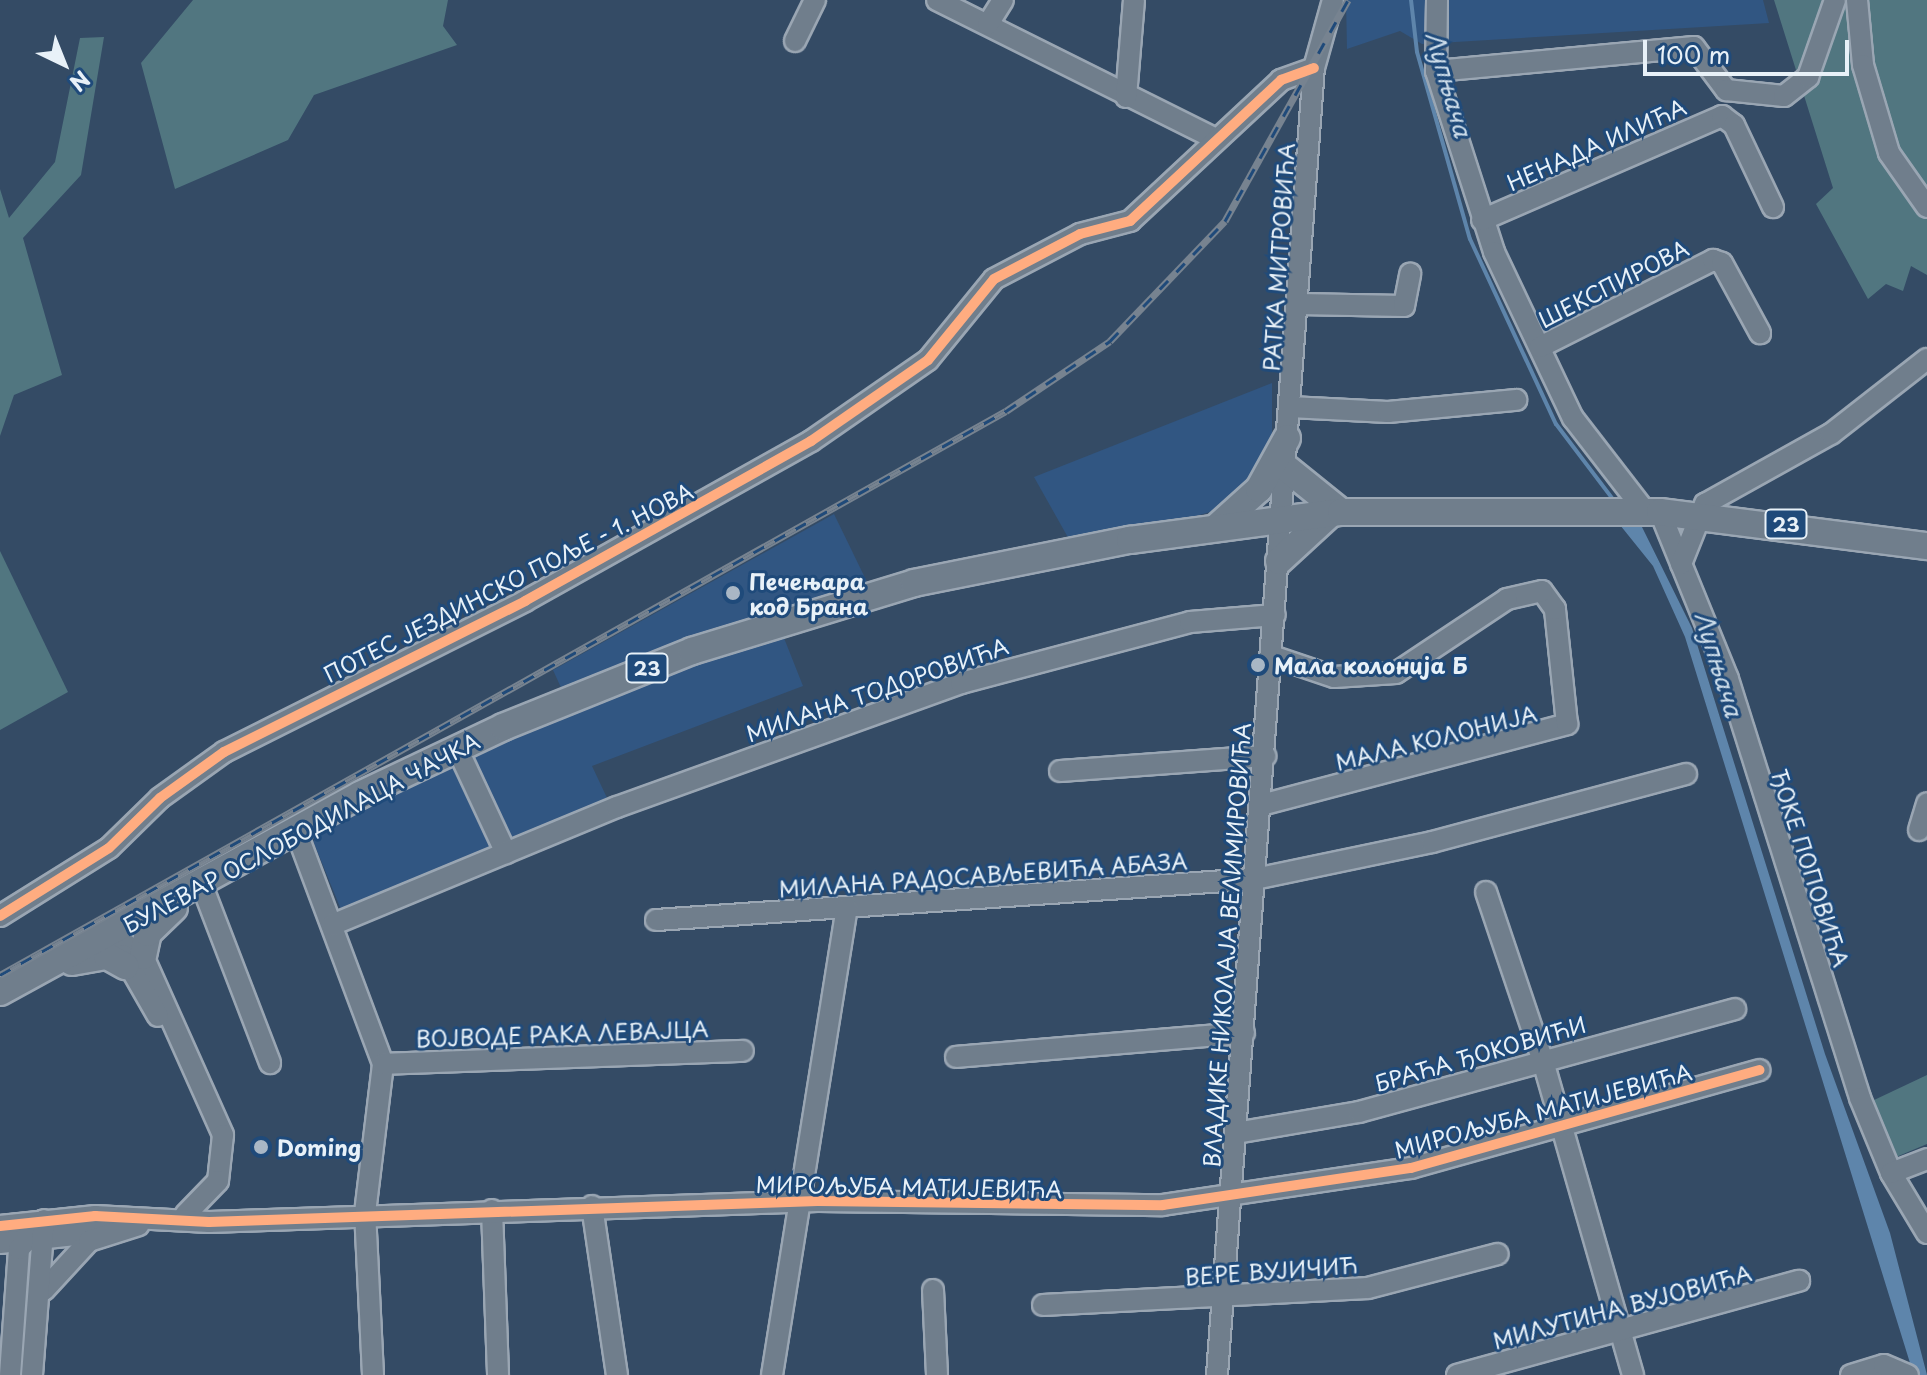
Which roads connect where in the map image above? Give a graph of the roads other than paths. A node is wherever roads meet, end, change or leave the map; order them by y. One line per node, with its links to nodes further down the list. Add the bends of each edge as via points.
1 (815, 0): 10 (street)
2 (937, 0): 9 (street)
3 (1003, 0): 9 (street)
4 (1134, 0): 13 (street)
5 (1332, 0): 11 (street, РАТКА МИТРОВИЋА)
6 (1437, 0): 12 (street, ЂОКЕ ПОПОВИЋА)
7 (1835, 0): 12 (street, via 1808,77 1784,96 1726,90 1694,47)
8 (1857, 0): 16 (street, via 1863,65 1889,153)
9 (988, 24): 13 (street)
10 (795, 41)
11 (1314, 68): 14 (street, ПОТЕС ЈЕЗДИНСКО ПОЉЕ - 1. НОВА, via 1287,75); 19 (street, РАТКА МИТРОВИЋА)
12 (1436, 71): 17 (street, ЂОКЕ ПОПОВИЋА)
13 (1126, 97): 14 (street)
14 (1216, 139): 50 (street, ПОТЕС ЈЕЗДИНСКО ПОЉЕ - 1. НОВА, via 1130,221 1080,234 994,279 928,360 811,441 525,601 224,752 160,798 109,848)
15 (1773, 207): 17 (street, НЕНАДА ИЛИЋА, via 1734,125 1722,116)
16 (1927, 207)
17 (1482, 220): 21 (street, ЂОКЕ ПОПОВИЋА)
18 (1410, 274): 19 (street, via 1404,306)
19 (1299, 304): 24 (street, РАТКА МИТРОВИЋА)
20 (1760, 333): 21 (street, ШЕКСПИРОВА, via 1724,266 1713,260)
21 (1540, 347): 27 (street, ЂОКЕ ПОПОВИЋА, via 1573,418)
22 (1927, 359): 29 (street, via 1831,434 1718,495)
23 (1516, 400): 24 (street, via 1388,412)
24 (1290, 407): 25 (street, РАТКА МИТРОВИЋА)
25 (1287, 438): 26 (street, РАТКА МИТРОВИЋА); 31 (main road, via 1259,489)
26 (1285, 467): 28 (main road); 30 (street, РАТКА МИТРОВИЋА)
27 (1653, 512): 28 (main road, БУЛЕВАР ОСЛОБОДИЛАЦА ЧАЧКА / 23); 29 (main road, БУЛЕВАР ОСЛОБОДИЛАЦА ЧАЧКА / 23); 34 (street, ЂОКЕ ПОПОВИЋА)
28 (1336, 513): 30 (main road, БУЛЕВАР ОСЛОБОДИЛАЦА ЧАЧКА / 23); 33 (main road)
29 (1697, 515): 32 (main road, БУЛЕВАР ОСЛОБОДИЛАЦА ЧАЧКА / 23); 34 (street)
30 (1281, 519): 31 (main road, БУЛЕВАР ОСЛОБОДИЛАЦА ЧАЧКА / 23); 33 (street, ВЛАДИКЕ НИКОЛАЈА ВЕЛИМИРОВИЋА)
31 (1227, 525): 33 (main road); 37 (main road, БУЛЕВАР ОСЛОБОДИЛАЦА ЧАЧКА / 23, via 1001,563 857,599 677,656)
32 (1927, 546)
33 (1279, 557): 35 (street, ВЛАДИКЕ НИКОЛАЈА ВЕЛИМИРОВИЋА)
34 (1681, 564): 68 (street, ЂОКЕ ПОПОВИЋА, via 1728,679 1850,1069)
35 (1275, 615): 36 (street, ВЛАДИКЕ НИКОЛАЈА ВЕЛИМИРОВИЋА); 45 (street, МИЛАНА ТОДОРОВИЋА, via 1190,622 1028,662 819,732)
36 (1272, 656): 38 (street, ВЛАДИКЕ НИКОЛАЈА ВЕЛИМИРОВИЋА); 42 (street, МАЛА КОЛОНИЈА, via 1334,677 1396,673 1507,599 1542,591 1555,609 1567,724)
37 (457, 748): 44 (main road, БУЛЕВАР ОСЛОБОДИЛАЦА ЧАЧКА / 23); 45 (street)
38 (1265, 756): 39 (street); 42 (street, ВЛАДИКЕ НИКОЛАЈА ВЕЛИМИРОВИЋА)
39 (1060, 771)
40 (1686, 774): 46 (street, МИЛАНА РАДОСАВЉЕВИЋА АБАЗА, via 1462,834)
41 (1927, 803): 43 (street)
42 (1261, 805): 46 (street, ВЛАДИКЕ НИКОЛАЈА ВЕЛИМИРОВИЋА)
43 (1919, 830)
44 (296, 831): 47 (main road, БУЛЕВАР ОСЛОБОДИЛАЦА ЧАЧКА / 23); 52 (street)
45 (506, 853): 52 (street, МИЛАНА ТОДОРОВИЋА)
46 (1255, 879): 49 (street, МИЛАНА РАДОСАВЉЕВИЋА АБАЗА); 58 (street, ВЛАДИКЕ НИКОЛАЈА ВЕЛИМИРОВИЋА)
47 (192, 888): 53 (main road, БУЛЕВАР ОСЛОБОДИЛАЦА ЧАЧКА / 23); 55 (main road, via 148,933); 62 (street)
48 (1486, 892): 61 (street)
49 (847, 908): 51 (street, МИЛАНА РАДОСАВЉЕВИЋА АБАЗА); 70 (street)
50 (0, 916)
51 (656, 920)
52 (332, 925): 63 (street)
53 (120, 931): 54 (main road, БУЛЕВАР ОСЛОБОДИЛАЦА ЧАЧКА / 23); 55 (street)
54 (57, 961): 55 (main road, via 107,956); 56 (main road, БУЛЕВАР ОСЛОБОДИЛАЦА ЧАЧКА / 23)
55 (134, 961): 74 (street, via 225,1144 218,1181)
56 (0, 992)
57 (1735, 1009): 61 (street, БРАЋА ЂОКОВИЋИ)
58 (1244, 1033): 60 (street); 66 (street, ВЛАДИКЕ НИКОЛАЈА ВЕЛИМИРОВИЋА)
59 (743, 1051): 63 (street, ВОЈВОДЕ РАКА ЛЕВАЈЦА)
60 (956, 1057)
61 (1543, 1061): 65 (street); 66 (street, БРАЋА ЂОКОВИЋИ, via 1359,1112)
62 (270, 1063)
63 (383, 1064): 73 (street)
64 (1759, 1070): 65 (street, МИРОЉУБА МАТИЈЕВИЋА)
65 (1560, 1131): 69 (street, МИРОЉУБА МАТИЈЕВИЋА, via 1411,1168); 88 (street)
66 (1236, 1133): 69 (street, ВЛАДИКЕ НИКОЛАЈА ВЕЛИМИРОВИЋА)
67 (1927, 1159): 68 (street)
68 (1891, 1173): 79 (street, ЂОКЕ ПОПОВИЋА)
69 (1231, 1199): 70 (street, МИРОЉУБА МАТИЈЕВИЋА, via 1100,1208); 86 (street, ВЛАДИКЕ НИКОЛАЈА ВЕЛИМИРОВИЋА)
70 (800, 1202): 71 (street, МИРОЉУБА МАТИЈЕВИЋА); 95 (street)
71 (592, 1206): 72 (street, МИРОЉУБА МАТИЈЕВИЋА); 94 (street)
72 (492, 1210): 73 (street, МИРОЉУБА МАТИЈЕВИЋА); 93 (street)
73 (365, 1213): 74 (street, МИРОЉУБА МАТИЈЕВИЋА, via 209,1222); 92 (street)
74 (185, 1215): 75 (street, МИРОЉУБА МАТИЈЕВИЋА)
75 (157, 1219): 77 (street, МИРОЉУБА МАТИЈЕВИЋА); 78 (street)
76 (0, 1226): 77 (street)
77 (45, 1229): 78 (street); 80 (street); 85 (street)
78 (104, 1233): 85 (street, via 59,1267)
79 (1927, 1233)
80 (22, 1240): 81 (street); 90 (street)
81 (0, 1243)
82 (1498, 1254): 86 (street, ВЕРЕ ВУЈИЧИЋ, via 1384,1285)
83 (1799, 1281): 88 (street, МИЛУТИНА ВУЈОВИЋА)
84 (933, 1290): 96 (street)
85 (41, 1296): 91 (street)
86 (1223, 1298): 87 (street, ВЕРЕ ВУЈИЧИЋ); 97 (street, ВЛАДИКЕ НИКОЛАЈА ВЕЛИМИРОВИЋА)
87 (1043, 1305)
88 (1620, 1334): 98 (street, МИЛУТИНА ВУЈОВИЋА); 99 (street)
89 (1903, 1371): 100 (street)
90 (10, 1375)
91 (32, 1375)
92 (373, 1375)
93 (498, 1375)
94 (617, 1375)
95 (772, 1375)
96 (937, 1375)
97 (1217, 1375)
98 (1457, 1375)
99 (1633, 1375)
100 (1851, 1375)

